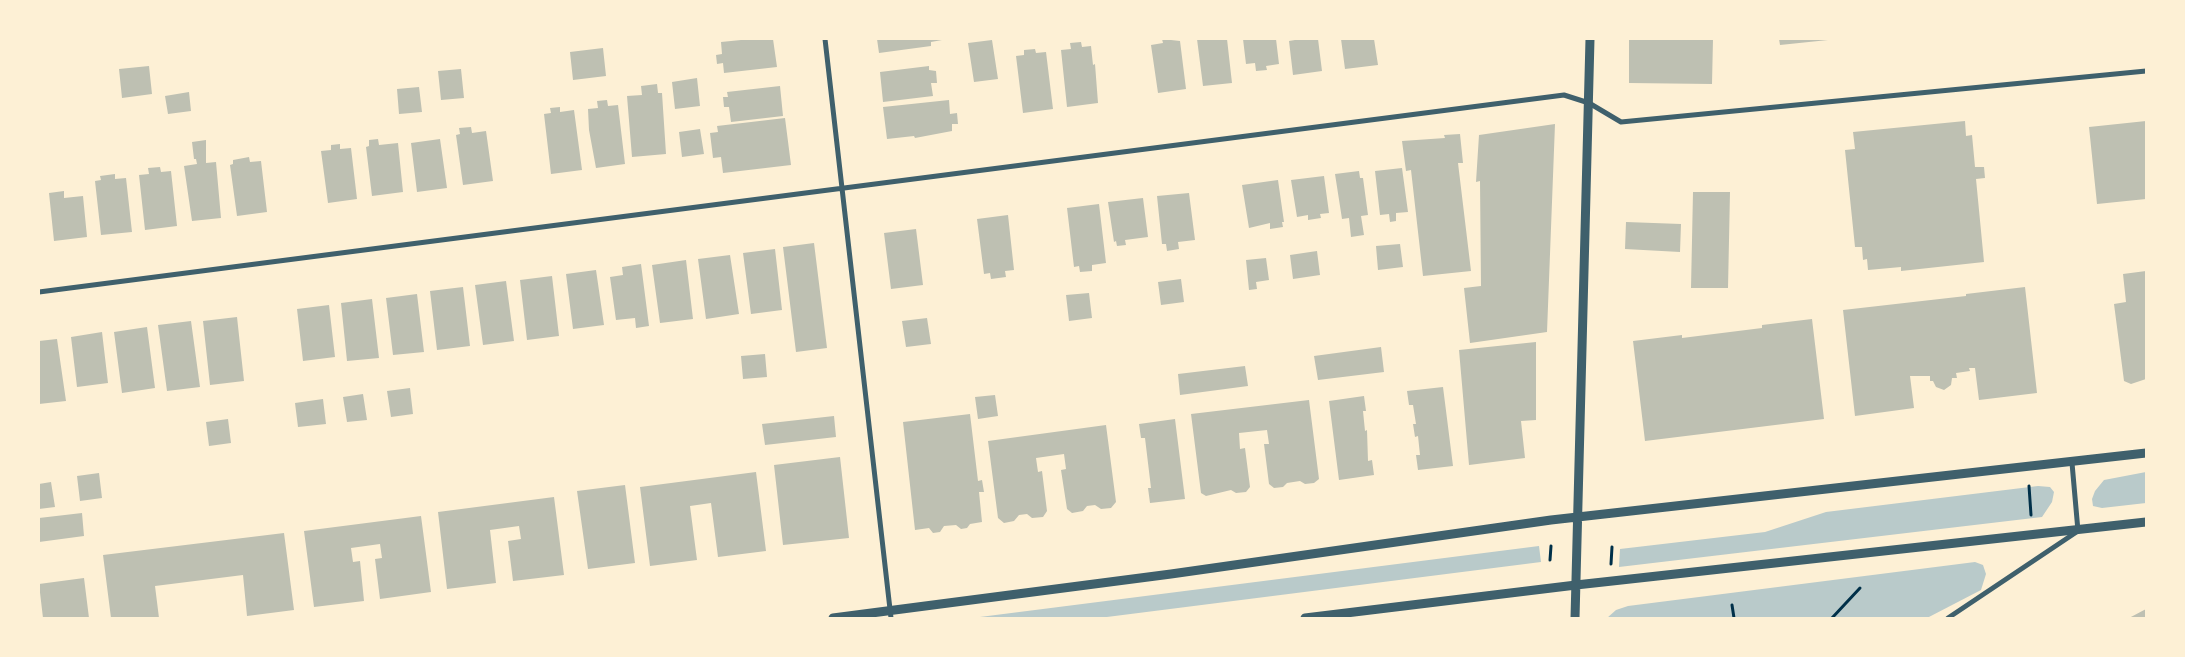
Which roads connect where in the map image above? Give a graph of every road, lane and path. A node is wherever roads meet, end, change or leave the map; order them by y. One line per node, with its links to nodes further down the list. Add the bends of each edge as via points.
1 (825, 39): 5 (street)
2 (1590, 39): 4 (street)
3 (2146, 71): 4 (street, via 1621,122)
4 (1589, 103): 5 (street, via 1564,95); 11 (street)
5 (843, 188): 6 (street); 21 (street)
6 (39, 292)
7 (2146, 454): 8 (street)
8 (2072, 463): 11 (street); 13 (street)
9 (2029, 486): 10 (path)
10 (2030, 515)
11 (1578, 517): 18 (street); 21 (street)
12 (2146, 522): 13 (street)
13 (2078, 531): 18 (street); 27 (street)
14 (1551, 546): 16 (path)
15 (1612, 547): 17 (path)
16 (1550, 560)
17 (1612, 564)
18 (1576, 585): 23 (street); 24 (street)
19 (1860, 588): 26 (path)
20 (1732, 605): 25 (path)
21 (891, 615): 22 (street)
22 (834, 618)
23 (1305, 618)
24 (1575, 618)
25 (1734, 618)
26 (1832, 618)
27 (1948, 618)

